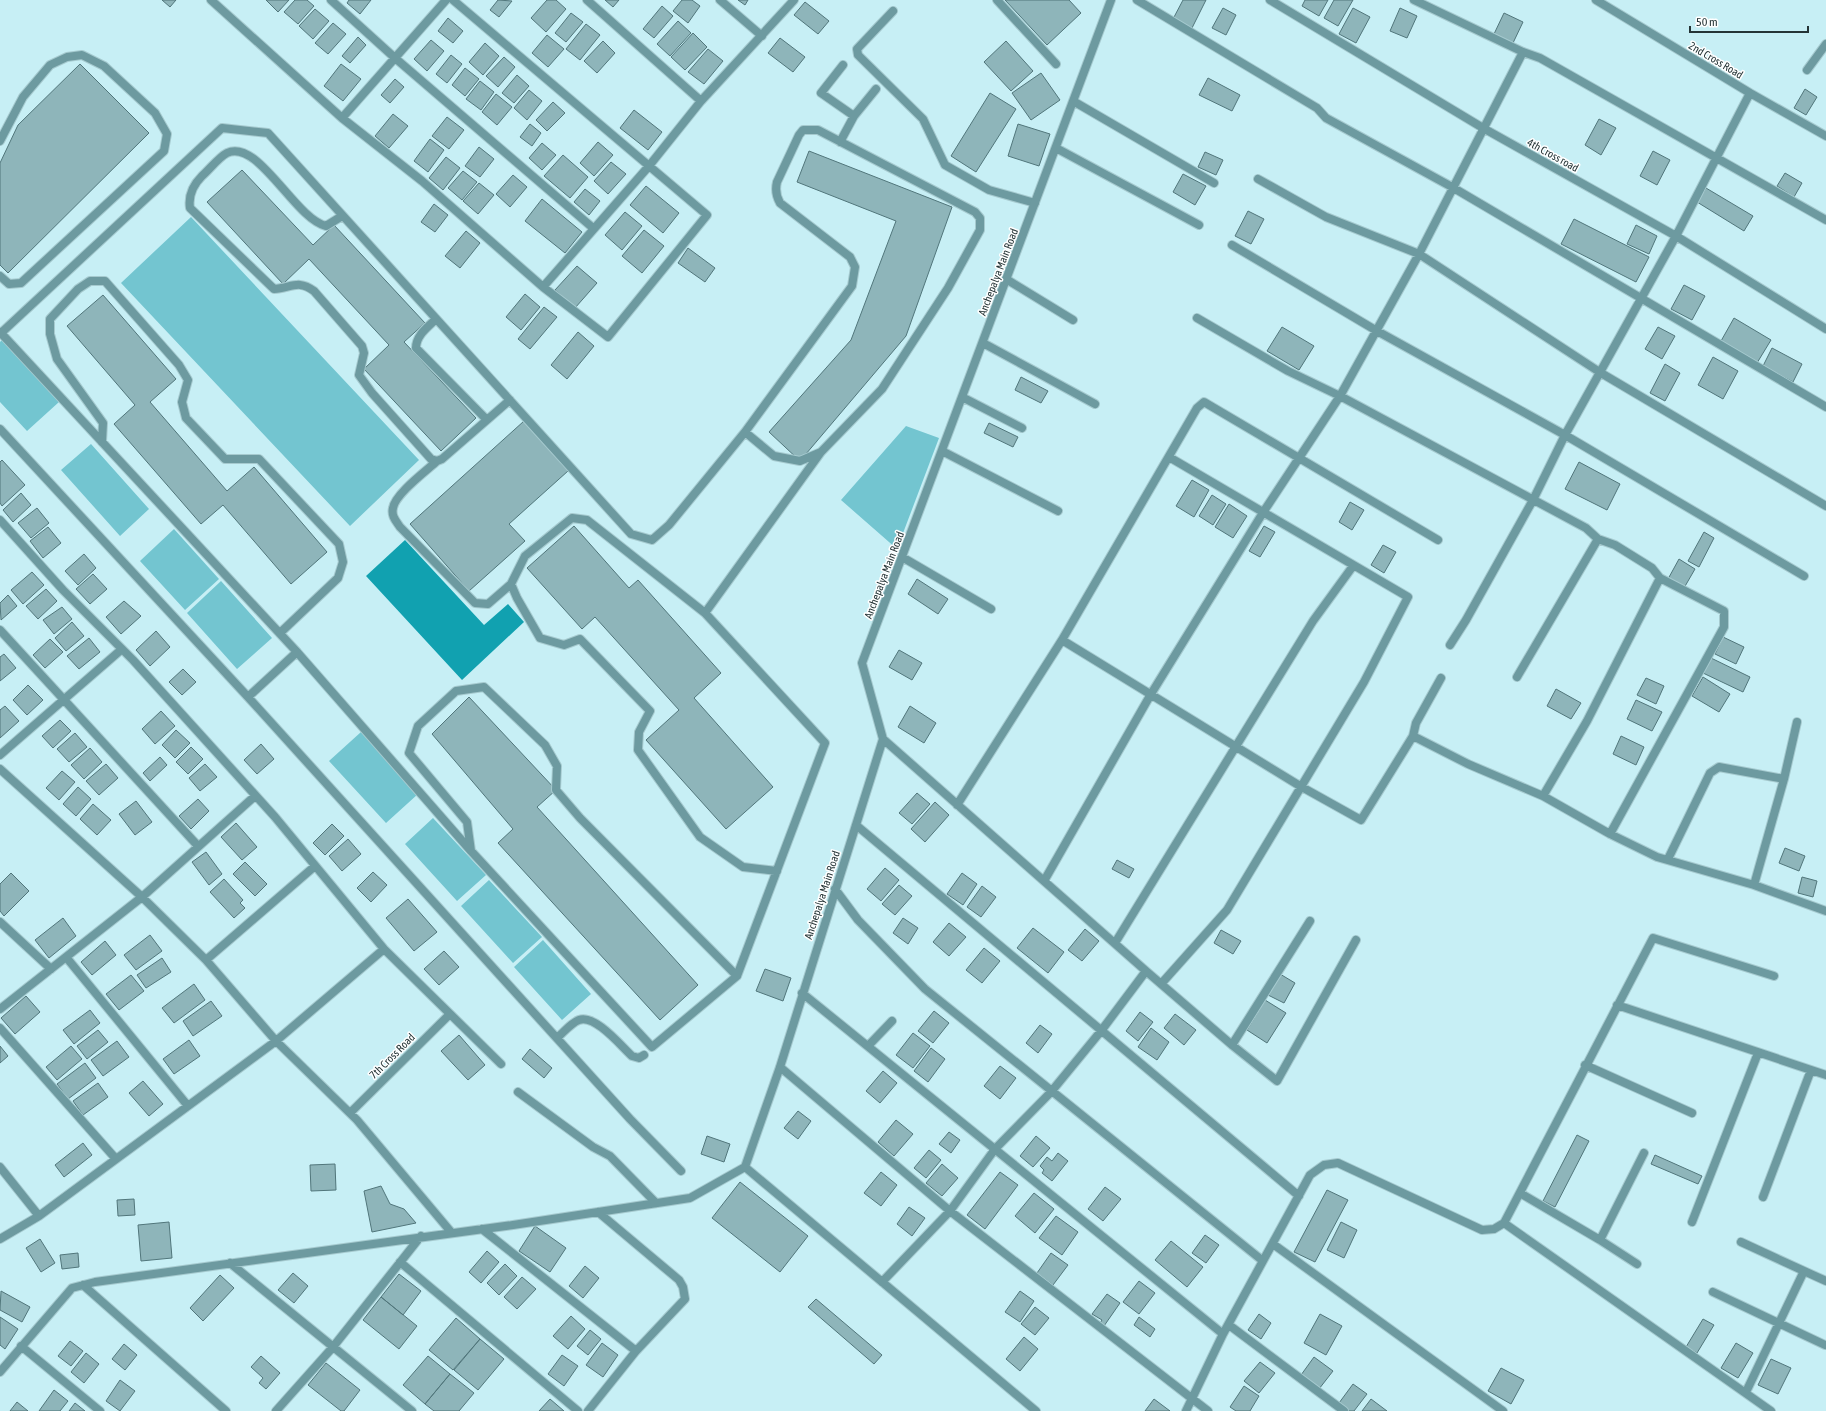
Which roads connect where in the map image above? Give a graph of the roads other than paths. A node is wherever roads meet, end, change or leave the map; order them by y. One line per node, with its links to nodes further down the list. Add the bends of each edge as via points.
1 (212, 0): 27 (street)
2 (332, 0): 18 (street)
3 (446, 0): 18 (street)
4 (453, 0): 34 (street)
5 (587, 0): 24 (street)
6 (720, 0): 15 (street)
7 (794, 0): 15 (street)
8 (997, 0): 19 (street)
9 (1111, 0): 25 (street, Anchepalya Main Road)
10 (1137, 0): 37 (street, via 1317,108 1326,118)
11 (1270, 0): 28 (street, 4th Cross road)
12 (1414, 0): 17 (street)
13 (1596, 0): 23 (street, 2nd Cross Road)
14 (893, 11): 38 (street, via 858,49 858,55 923,118 945,165 989,190)
15 (762, 36): 24 (street)
16 (1826, 44): 21 (street)
17 (1523, 52): 28 (street); 33 (street, via 1540,58)
18 (395, 58): 27 (street); 42 (street)
19 (1056, 64)
20 (843, 65): 26 (street, via 821,92)
21 (1807, 70)
22 (876, 89): 26 (street)
23 (1750, 93): 29 (street, 2nd Cross Road); 33 (street)
24 (701, 101): 34 (street)
25 (1073, 101): 32 (street, Anchepalya Main Road); 36 (street)
26 (854, 116): 31 (street)
27 (342, 118): 48 (street, via 422,181)
28 (1483, 128): 37 (street); 43 (street, 4th Cross road)
29 (1826, 136)
30 (0, 141): 46 (street, via 23,97 50,65 67,57 82,55 104,66 155,113 167,134 164,151 20,283 9,284)
31 (840, 142): 66 (street, via 818,130 803,130 775,189 780,203 850,257 855,267 852,286); 70 (street, via 975,212 980,218 980,230 948,288 882,389)
32 (1056, 148): 38 (street, Anchepalya Main Road); 41 (street)
33 (1717, 157): 40 (street); 43 (street)
34 (649, 166): 42 (street); 48 (street, via 706,215 608,337)
35 (1258, 179): 45 (street, via 1326,217)
36 (1214, 183)
37 (1452, 187): 45 (street); 49 (street)
38 (1035, 203): 47 (street, Anchepalya Main Road)
39 (342, 216): 51 (street); 54 (street, via 268,133 222,128); 73 (street, via 326,226 320,224 300,208 253,157 239,151 227,153 196,182 188,198 190,208 274,289 306,284 314,290 362,346 364,353 359,375 431,459)
40 (1826, 220)
41 (1199, 226)
42 (593, 228): 48 (street)
43 (1676, 236): 49 (street); 53 (street, 4th Cross road)
44 (1232, 245): 55 (street)
45 (1419, 254): 55 (street); 57 (street)
46 (0, 276)
47 (1006, 280): 52 (street); 56 (street, Anchepalya Main Road)
48 (543, 287)
49 (1642, 297): 57 (street); 62 (street)
50 (1197, 318): 58 (street, via 1288,371)
51 (436, 319): 60 (street); 63 (street, via 419,335 416,348)
52 (1073, 320)
53 (1826, 329)
54 (0, 331): 68 (street)
55 (1377, 331): 58 (street); 67 (street)
56 (983, 343): 59 (street, Anchepalya Main Road); 61 (street)
57 (1601, 373): 67 (street); 75 (street)
58 (1340, 396): 72 (street); 74 (street)
59 (962, 397): 64 (street); 69 (street, Anchepalya Main Road)
60 (510, 400): 63 (street); 66 (street, via 631,534 652,540 669,525)
61 (1095, 404)
62 (1826, 407)
63 (486, 420): 73 (street)
64 (1022, 428)
65 (0, 430): 97 (street)
66 (745, 432): 70 (street, via 774,456 800,461)
67 (1566, 435): 74 (street); 83 (street)
68 (102, 442): 89 (street); 89 (street, via 103,423 57,359 50,334 50,319 78,288 90,280 105,281 179,365 188,380 182,402 186,418 225,459 259,459 340,544 343,562 338,578)
69 (942, 451): 76 (street); 81 (street, Anchepalya Main Road)
70 (822, 452): 87 (street)
71 (1169, 456): 72 (street, via 1197,408 1204,402); 77 (street); 90 (street)
72 (1298, 459): 77 (street); 80 (street)
73 (437, 461): 85 (street, via 396,498 394,517 400,528 475,603 488,604)
74 (1533, 500): 79 (street, via 1586,528); 91 (street)
75 (1826, 506)
76 (1058, 511)
77 (1264, 511): 82 (street); 96 (street)
78 (0, 520): 92 (street, via 63,590)
79 (1598, 539): 84 (street, via 1615,545 1652,568); 94 (street)
80 (1438, 540)
81 (902, 557): 86 (street); 101 (street, Anchepalya Main Road, via 862,664)
82 (1353, 566): 102 (street, via 1313,621); 106 (street, via 1408,597 1364,682)
83 (1804, 576)
84 (1660, 578): 108 (street, via 1587,721); 111 (street, via 1724,611 1724,627)
85 (511, 584): 87 (street, via 524,556 572,518 587,520); 116 (street, via 540,638 564,645 580,639 650,711 639,732 638,750 700,837 743,867)
86 (991, 609)
87 (705, 613): 116 (street, via 825,743)
88 (0, 630): 98 (street)
89 (280, 633): 93 (street)
90 (1062, 640): 96 (street); 109 (street)
91 (1450, 645)
92 (122, 649): 98 (street); 107 (street)
93 (297, 652): 97 (street); 113 (street)
94 (1516, 677)
95 (1441, 678): 100 (street, via 1416,722)
96 (1151, 694): 102 (street); 117 (street)
97 (248, 697): 141 (street)
98 (65, 699): 103 (street); 112 (street)
99 (1797, 722): 105 (street)
100 (1413, 736): 106 (street, via 1361,820); 108 (street, via 1468,764)
101 (883, 739): 109 (street); 110 (street, Anchepalya Main Road)
102 (1236, 746): 106 (street); 125 (street)
103 (0, 755)
104 (0, 769): 120 (street)
105 (1784, 779): 114 (street, via 1719,767 1710,773); 118 (street)
106 (1300, 786): 133 (street, via 1227,910)
107 (255, 796): 112 (street); 115 (street)
108 (1543, 796): 111 (street)
109 (958, 805): 117 (street)
110 (856, 825): 119 (street, Anchepalya Main Road); 140 (street)
111 (1610, 834): 114 (street, via 1657,857)
112 (198, 846): 120 (street)
113 (471, 851): 131 (street, via 652,1047); 131 (street, via 466,822 410,754 418,726 456,691 484,687 545,745 557,766 556,790 580,818)
114 (1668, 859): 118 (street)
115 (315, 866): 126 (street); 128 (street)
116 (777, 871): 131 (street)
117 (1044, 881): 125 (street)
118 (1754, 885): 121 (street)
119 (835, 889): 134 (street, Anchepalya Main Road); 153 (street, via 858,920 925,989)
120 (142, 897): 127 (street); 128 (street)
121 (1826, 911)
122 (1310, 921): 143 (street)
123 (0, 922): 129 (street)
124 (1356, 940): 143 (street, via 1277,1081)
125 (1115, 943): 130 (street)
126 (384, 949): 137 (street); 142 (street)
127 (66, 957): 129 (street); 154 (street)
128 (206, 960): 142 (street)
129 (51, 969): 136 (street)
130 (1146, 971): 133 (street); 140 (street)
131 (737, 976)
132 (1774, 976): 135 (street, via 1653,938)
133 (1161, 984): 143 (street)
134 (802, 993): 144 (street); 149 (street, Anchepalya Main Road)
135 (1617, 1005): 145 (street); 148 (street)
136 (0, 1009)
137 (450, 1014): 147 (street); 155 (street, 7th Cross Road)
138 (892, 1021): 144 (street)
139 (0, 1028): 159 (street)
140 (1101, 1031): 153 (street); 164 (street)
141 (557, 1038): 146 (street, via 575,1022 588,1019 596,1022 632,1056 639,1058); 162 (street)
142 (276, 1041): 154 (street); 155 (street)
143 (1232, 1045)
144 (868, 1046): 157 (street)
145 (1758, 1053): 150 (street); 170 (street)
146 (644, 1055)
147 (501, 1064)
148 (1585, 1065): 156 (street); 163 (street)
149 (780, 1067): 161 (street, Anchepalya Main Road); 167 (street)
150 (1811, 1070): 151 (street); 165 (street)
151 (1826, 1076)
152 (518, 1092): 166 (street, via 593,1147 610,1156)
153 (1050, 1092): 157 (street); 180 (street)
154 (188, 1106): 159 (street)
155 (350, 1113): 173 (street)
156 (1692, 1113)
157 (995, 1149): 167 (street); 190 (street)
158 (1644, 1153): 176 (street)
159 (116, 1159): 169 (street)
160 (0, 1167): 169 (street)
161 (745, 1167): 166 (street, via 690,1198); 185 (street)
162 (681, 1171)
163 (1520, 1193): 171 (street); 176 (street)
164 (1299, 1196): 171 (street, via 1310,1175 1324,1165 1338,1163 1482,1230 1494,1229); 178 (street)
165 (1763, 1197)
166 (656, 1203): 168 (street)
167 (950, 1211): 185 (street); 197 (street)
168 (598, 1212): 172 (street); 194 (street, via 679,1280 683,1287 685,1299)
169 (39, 1216): 175 (street)
170 (1692, 1222)
171 (1504, 1224): 196 (street)
172 (482, 1229): 173 (street); 194 (street)
173 (451, 1232): 174 (street)
174 (421, 1236): 179 (street); 181 (street)
175 (0, 1239)
176 (1600, 1240): 182 (street)
177 (1742, 1242): 183 (street)
178 (1272, 1244): 180 (street); 208 (street)
179 (400, 1262): 193 (street); 202 (street)
180 (1263, 1262): 189 (street)
181 (230, 1263): 186 (street); 193 (street)
182 (1637, 1264)
183 (1804, 1271): 184 (street); 188 (street)
184 (1826, 1281)
185 (882, 1282): 204 (street)
186 (83, 1285): 192 (street, via 72,1288); 199 (street)
187 (1713, 1292): 188 (street)
188 (1780, 1324): 191 (street); 196 (street)
189 (1229, 1325): 190 (street); 207 (street)
190 (1223, 1334): 197 (street)
191 (1825, 1345)
192 (21, 1346): 195 (street); 198 (street)
193 (333, 1347): 200 (street); 201 (street)
194 (636, 1351): 203 (street)
195 (0, 1372)
196 (1746, 1392): 209 (street)
197 (1191, 1399): 205 (street); 206 (street)
198 (100, 1411)
199 (226, 1411)
200 (276, 1411)
201 (412, 1411)
202 (578, 1411)
203 (588, 1411)
204 (1036, 1411)
205 (1186, 1411)
206 (1208, 1411)
207 (1344, 1411)
208 (1503, 1411)
209 (1771, 1411)

